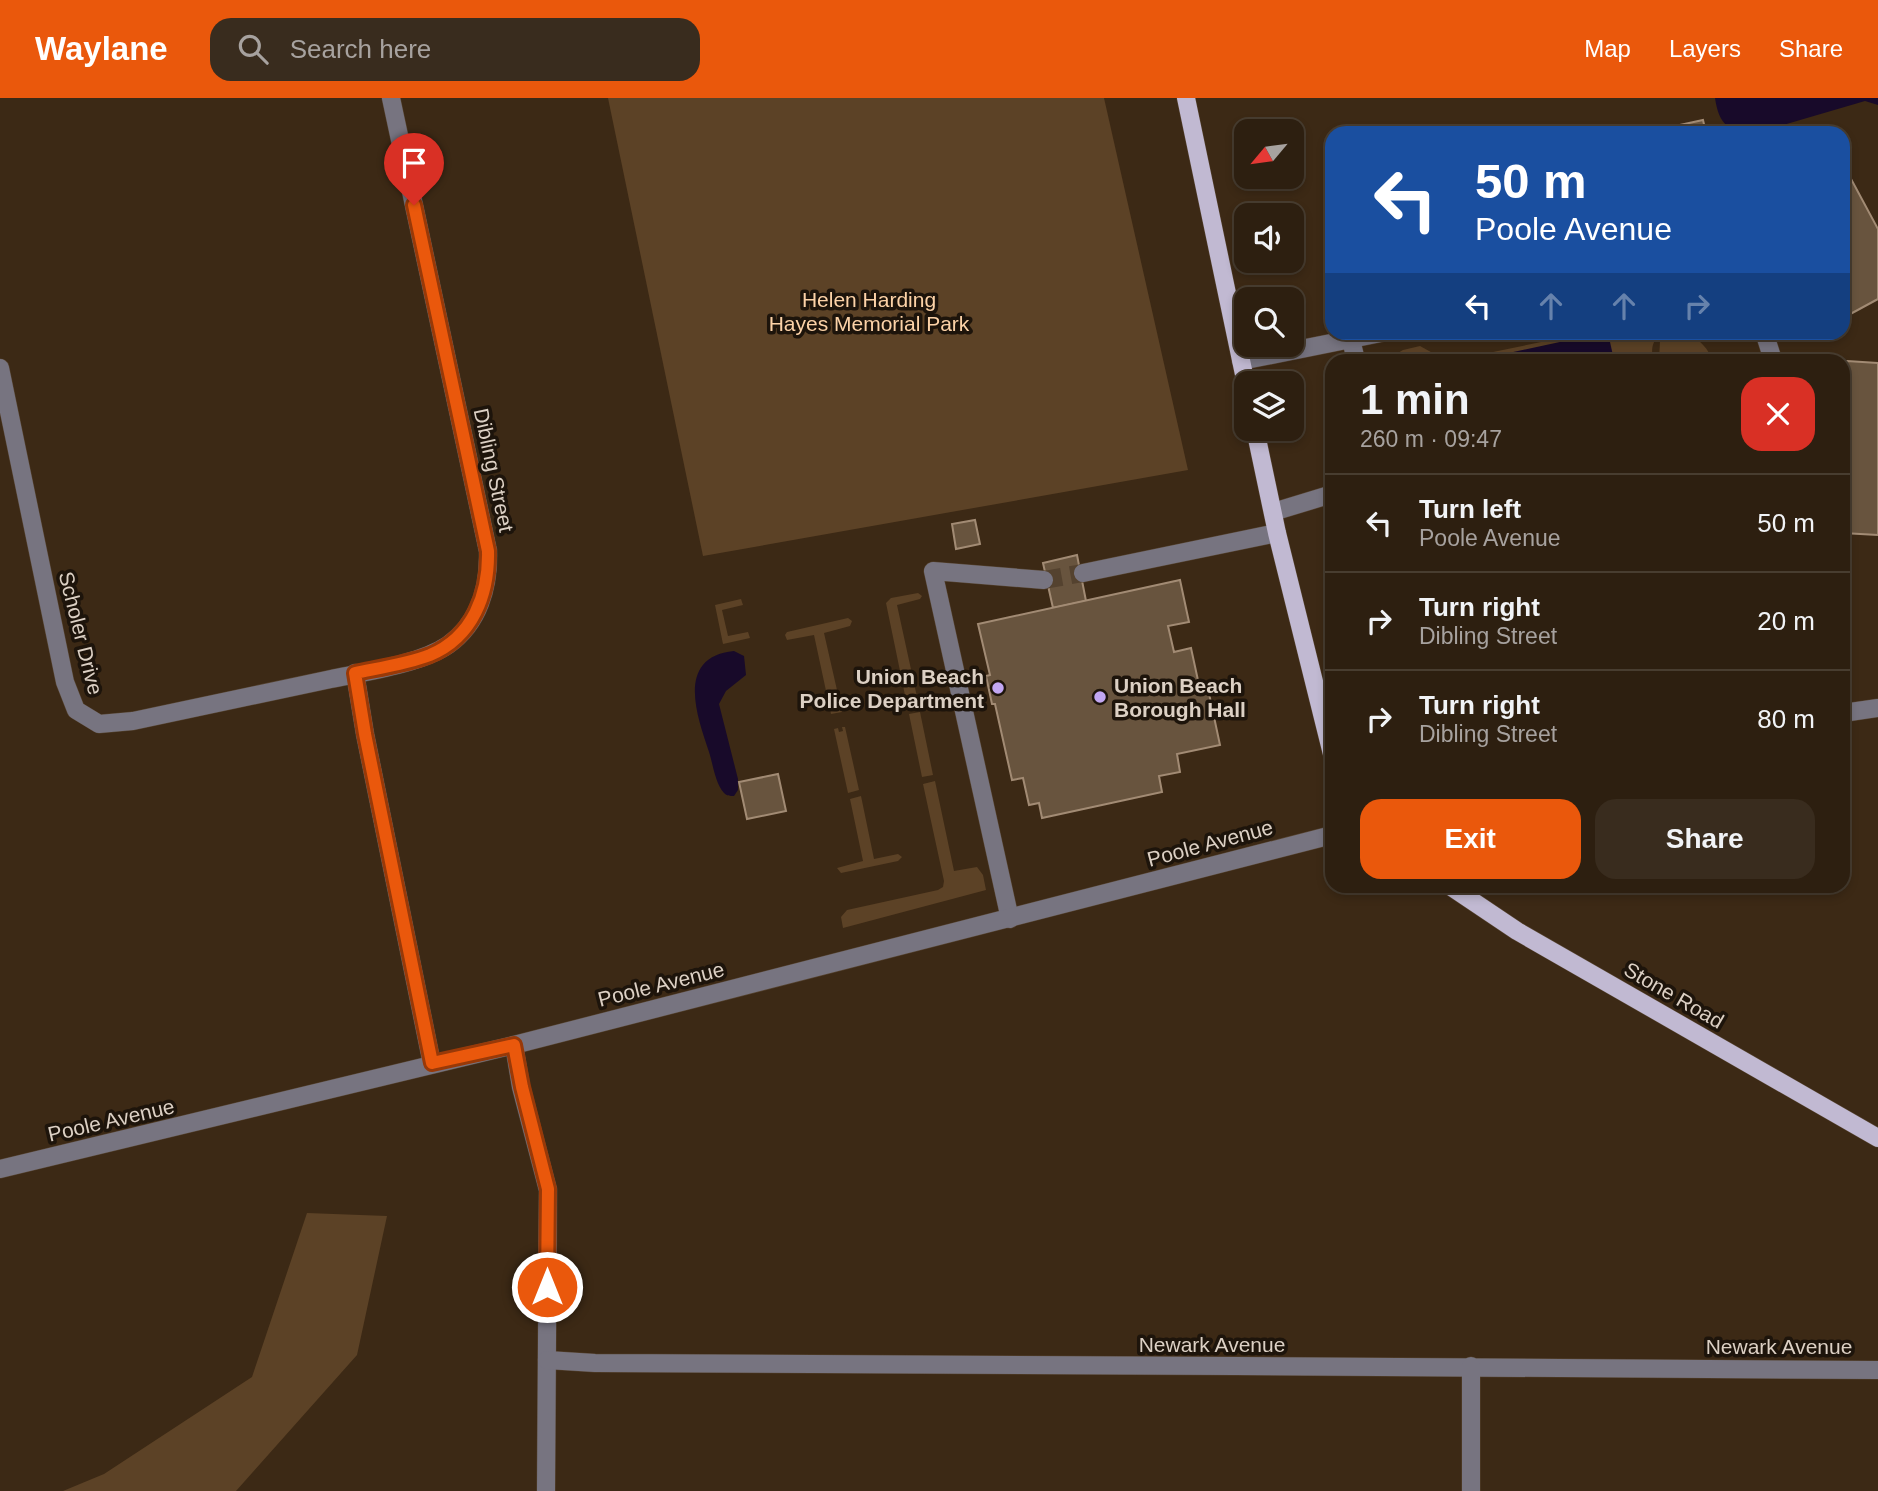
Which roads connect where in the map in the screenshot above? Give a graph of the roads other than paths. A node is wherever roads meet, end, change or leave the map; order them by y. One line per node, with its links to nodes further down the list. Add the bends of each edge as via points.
1 (391, 98): 14 (street, Dibling Street, via 488,551 488,574 484,597 470,623 450,644 430,655)
2 (1186, 98): 5 (main road)
3 (1351, 340): 4 (street); 5 (street)
4 (1354, 354)
5 (1241, 361): 7 (main road)
6 (0, 368): 14 (street, Scholer Drive, via 65,682 76,710 99,724 133,721)
7 (1243, 371)
8 (1258, 441): 10 (main road)
9 (1325, 496): 10 (street)
10 (1273, 512): 11 (main road)
11 (1277, 533): 12 (street); 17 (main road)
12 (1083, 573)
13 (1044, 580): 20 (street, via 933,571)
14 (355, 673): 22 (street)
15 (1878, 708): 16 (street)
16 (1850, 712)
17 (1325, 726)
18 (1325, 837): 20 (street, Poole Avenue)
19 (1460, 893): 23 (main road, Stone Road, via 1517,931)
20 (1010, 919): 21 (street, Poole Avenue)
21 (514, 1045): 22 (street, Poole Avenue); 25 (street, via 548,1189)
22 (432, 1063): 24 (street, Poole Avenue)
23 (1878, 1138)
24 (0, 1169)
25 (547, 1360): 26 (street, Newark Avenue); 28 (street)
26 (1471, 1366): 27 (street, Newark Avenue); 29 (street)
27 (1878, 1370)
28 (546, 1491)
29 (1471, 1491)

